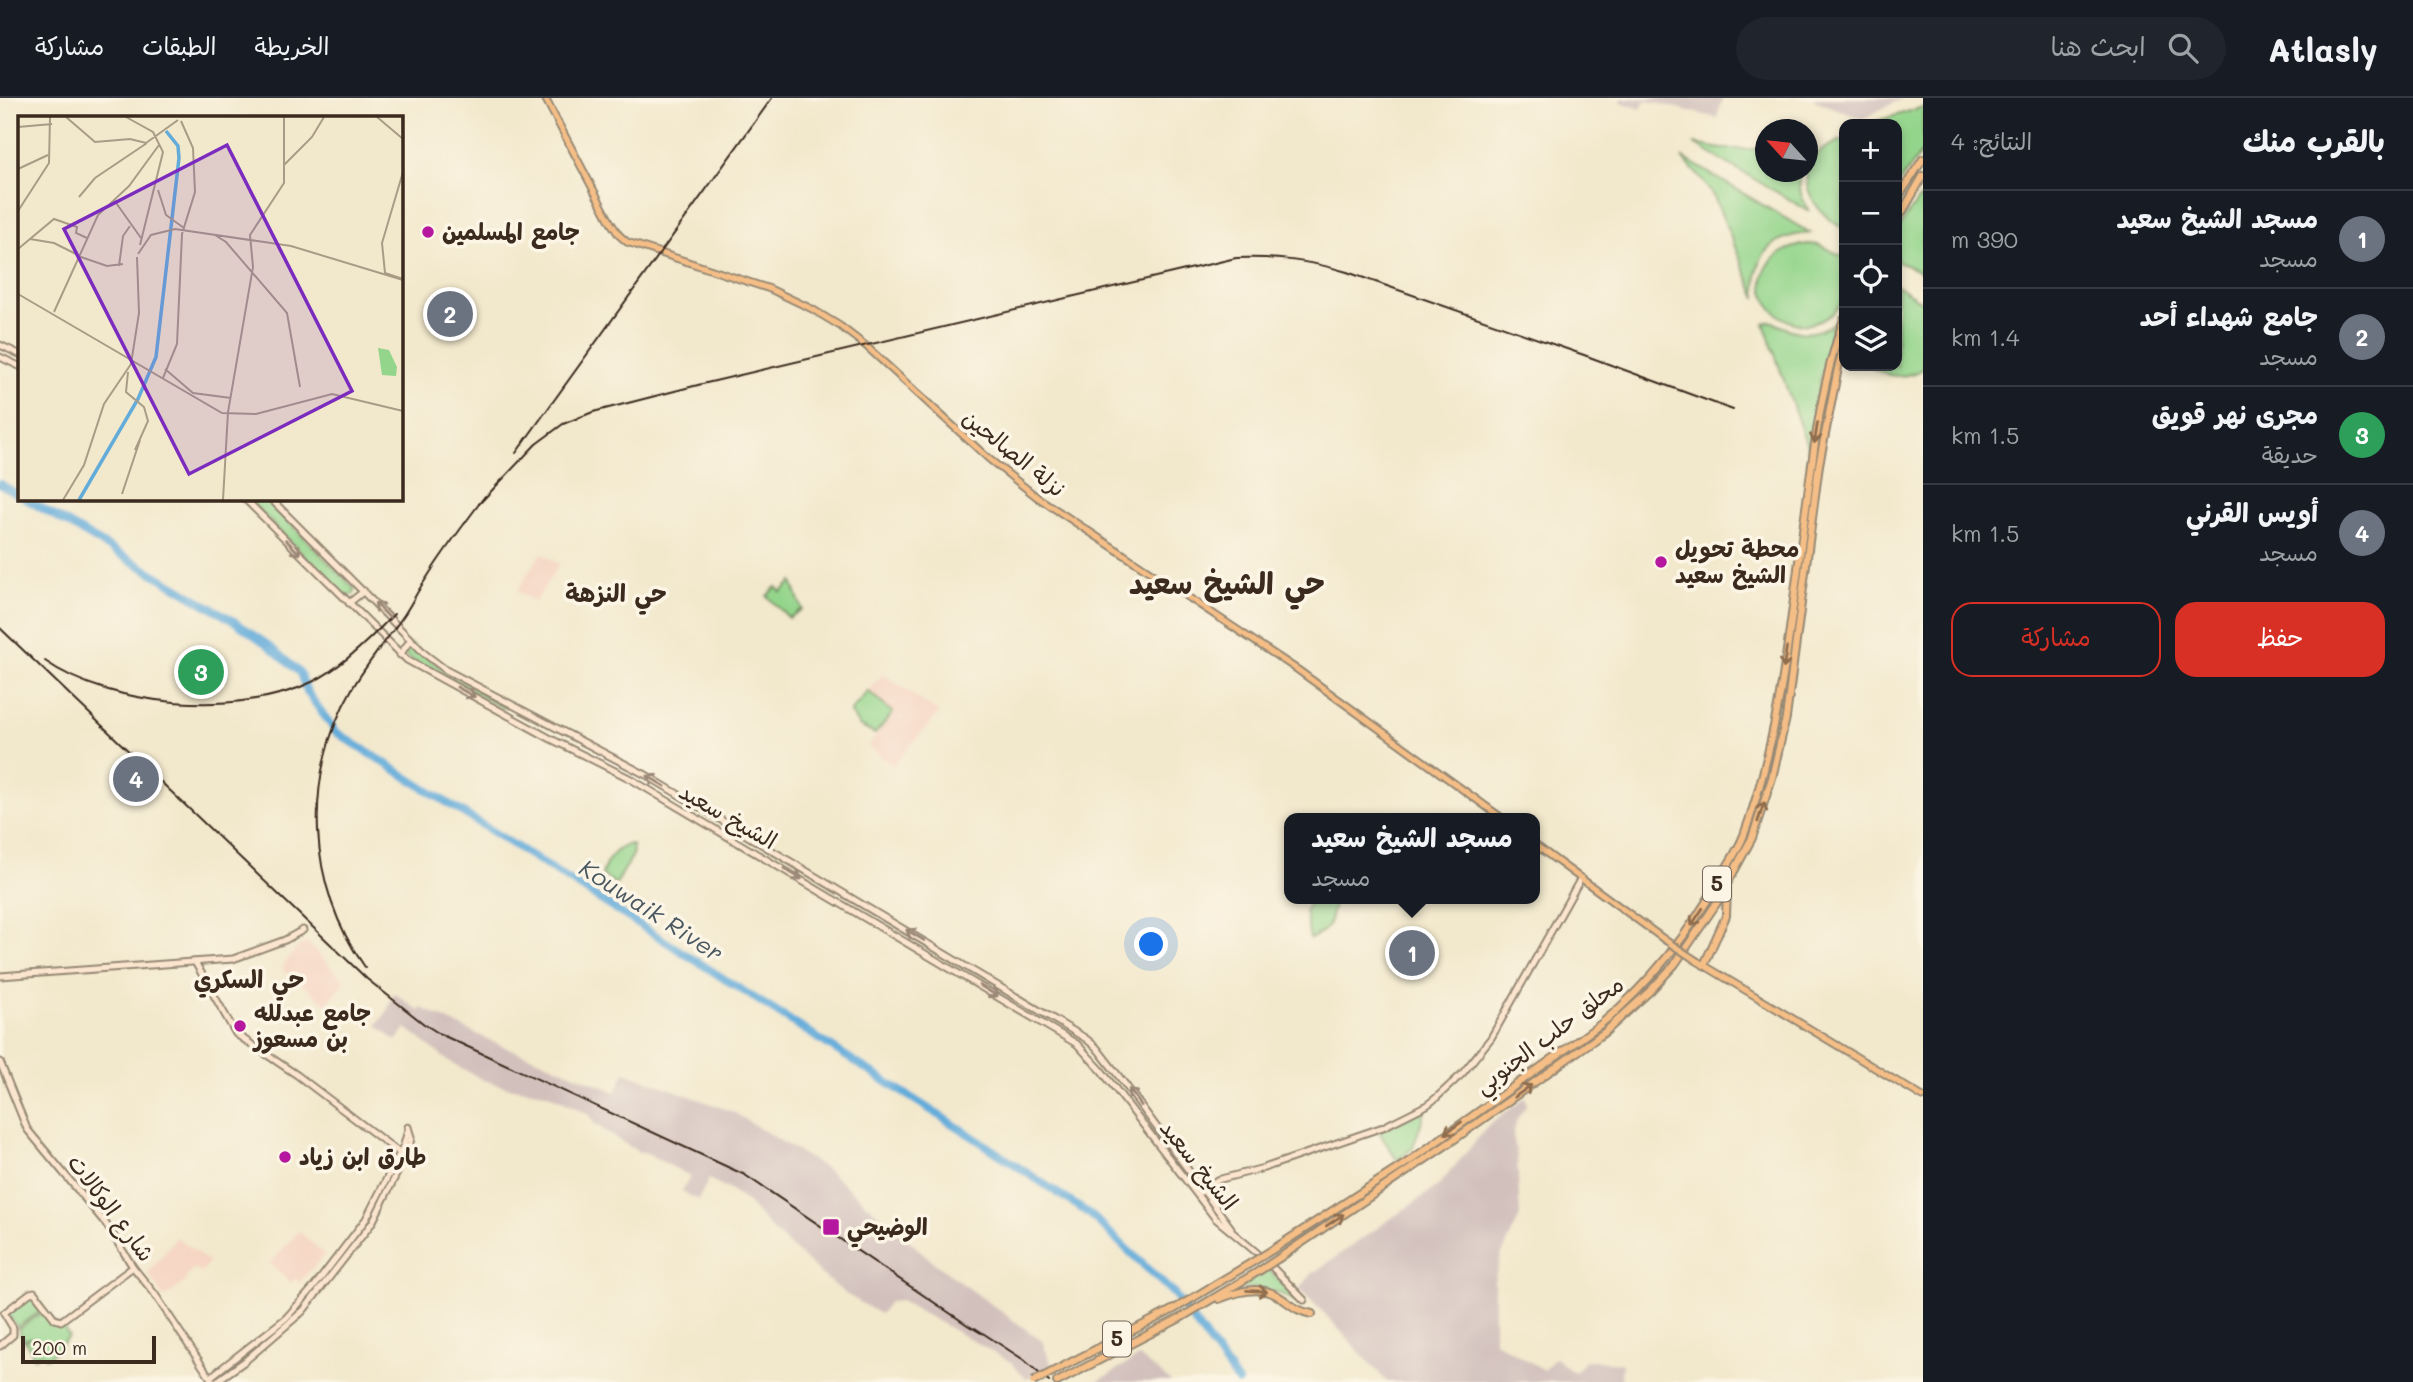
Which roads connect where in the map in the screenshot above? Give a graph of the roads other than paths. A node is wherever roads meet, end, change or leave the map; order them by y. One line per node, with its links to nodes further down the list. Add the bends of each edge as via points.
1 (545, 98): 19 (main road, نزلة الصالحين, via 611,223 627,242 770,289 839,326 1037,497 1297,670)
2 (1923, 159): 4 (highway)
3 (1923, 176): 5 (highway)
4 (1902, 191)
5 (1902, 212)
6 (1839, 338): 43 (highway, محلق حلب الجنوبي / 5, one-way to 43, bridge, via 1818,420 1777,718 1763,775 1743,837 1709,899 1667,958 1601,1024 1398,1168 1176,1308)
7 (0, 345): 8 (main road)
8 (18, 354)
9 (0, 357): 11 (main road)
10 (1839, 363): 23 (highway, محلق حلب الجنوبي / 5, one-way to 10, via 1752,838 1786,718 1819,465)
11 (18, 366)
12 (246, 500): 15 (main road, الشيخ سعيد, one-way to 15)
13 (272, 500): 14 (main road, الشيخ سعيد)
14 (364, 591): 15 (main road); 16 (main road, الشيخ سعيد, one-way to 14)
15 (349, 603): 17 (main road, الشيخ سعيد)
16 (411, 639): 17 (main road); 18 (main road, الشيخ سعيد, one-way to 16, via 446,670)
17 (400, 655): 20 (main road, الشيخ سعيد, one-way to 20)
18 (709, 813): 20 (main road); 30 (main road, الشيخ سعيد, one-way to 18, via 1127,1086 1085,1038)
19 (1495, 813)
20 (706, 822): 31 (main road, الشيخ سعيد, one-way to 31, via 1077,1044)
21 (1540, 848): 22 (main road)
22 (1581, 878): 26 (main road, bridge); 30 (main road, via 1502,1023 1476,1058 1436,1098 1383,1127 1217,1180)
23 (1726, 886): 26 (highway, via 1726,916); 37 (highway, محلق حلب الجنوبي / 5, one-way to 23, bridge, via 1279,1258 1605,1032 1675,964)
24 (303, 930): 25 (main road, via 233,959)
25 (195, 962): 27 (main road); 40 (main road, via 236,1034 402,1154 360,1233 297,1308)
26 (1704, 965): 29 (main road)
27 (0, 976)
28 (0, 1062): 34 (main road, شارع الوكالات, via 27,1129 106,1224)
29 (1923, 1097)
30 (1203, 1190): 31 (main road); 32 (main road, الشيخ سعيد)
31 (1197, 1196): 32 (main road, الشيخ سعيد)
32 (1233, 1231): 33 (main road)
33 (1256, 1252)
34 (133, 1268): 39 (main road, via 61,1321 30,1293 4,1313 13,1335); 40 (main road, شارع الوكالات)
35 (1273, 1268): 36 (main road)
36 (1304, 1300)
37 (1198, 1307): 38 (highway, one-way to 38, via 1236,1292 1265,1290 1296,1310); 41 (highway, 5)
38 (1312, 1314)
39 (0, 1346)
40 (214, 1380): 42 (main road)
41 (1060, 1380)
42 (203, 1382)
43 (1033, 1382)

